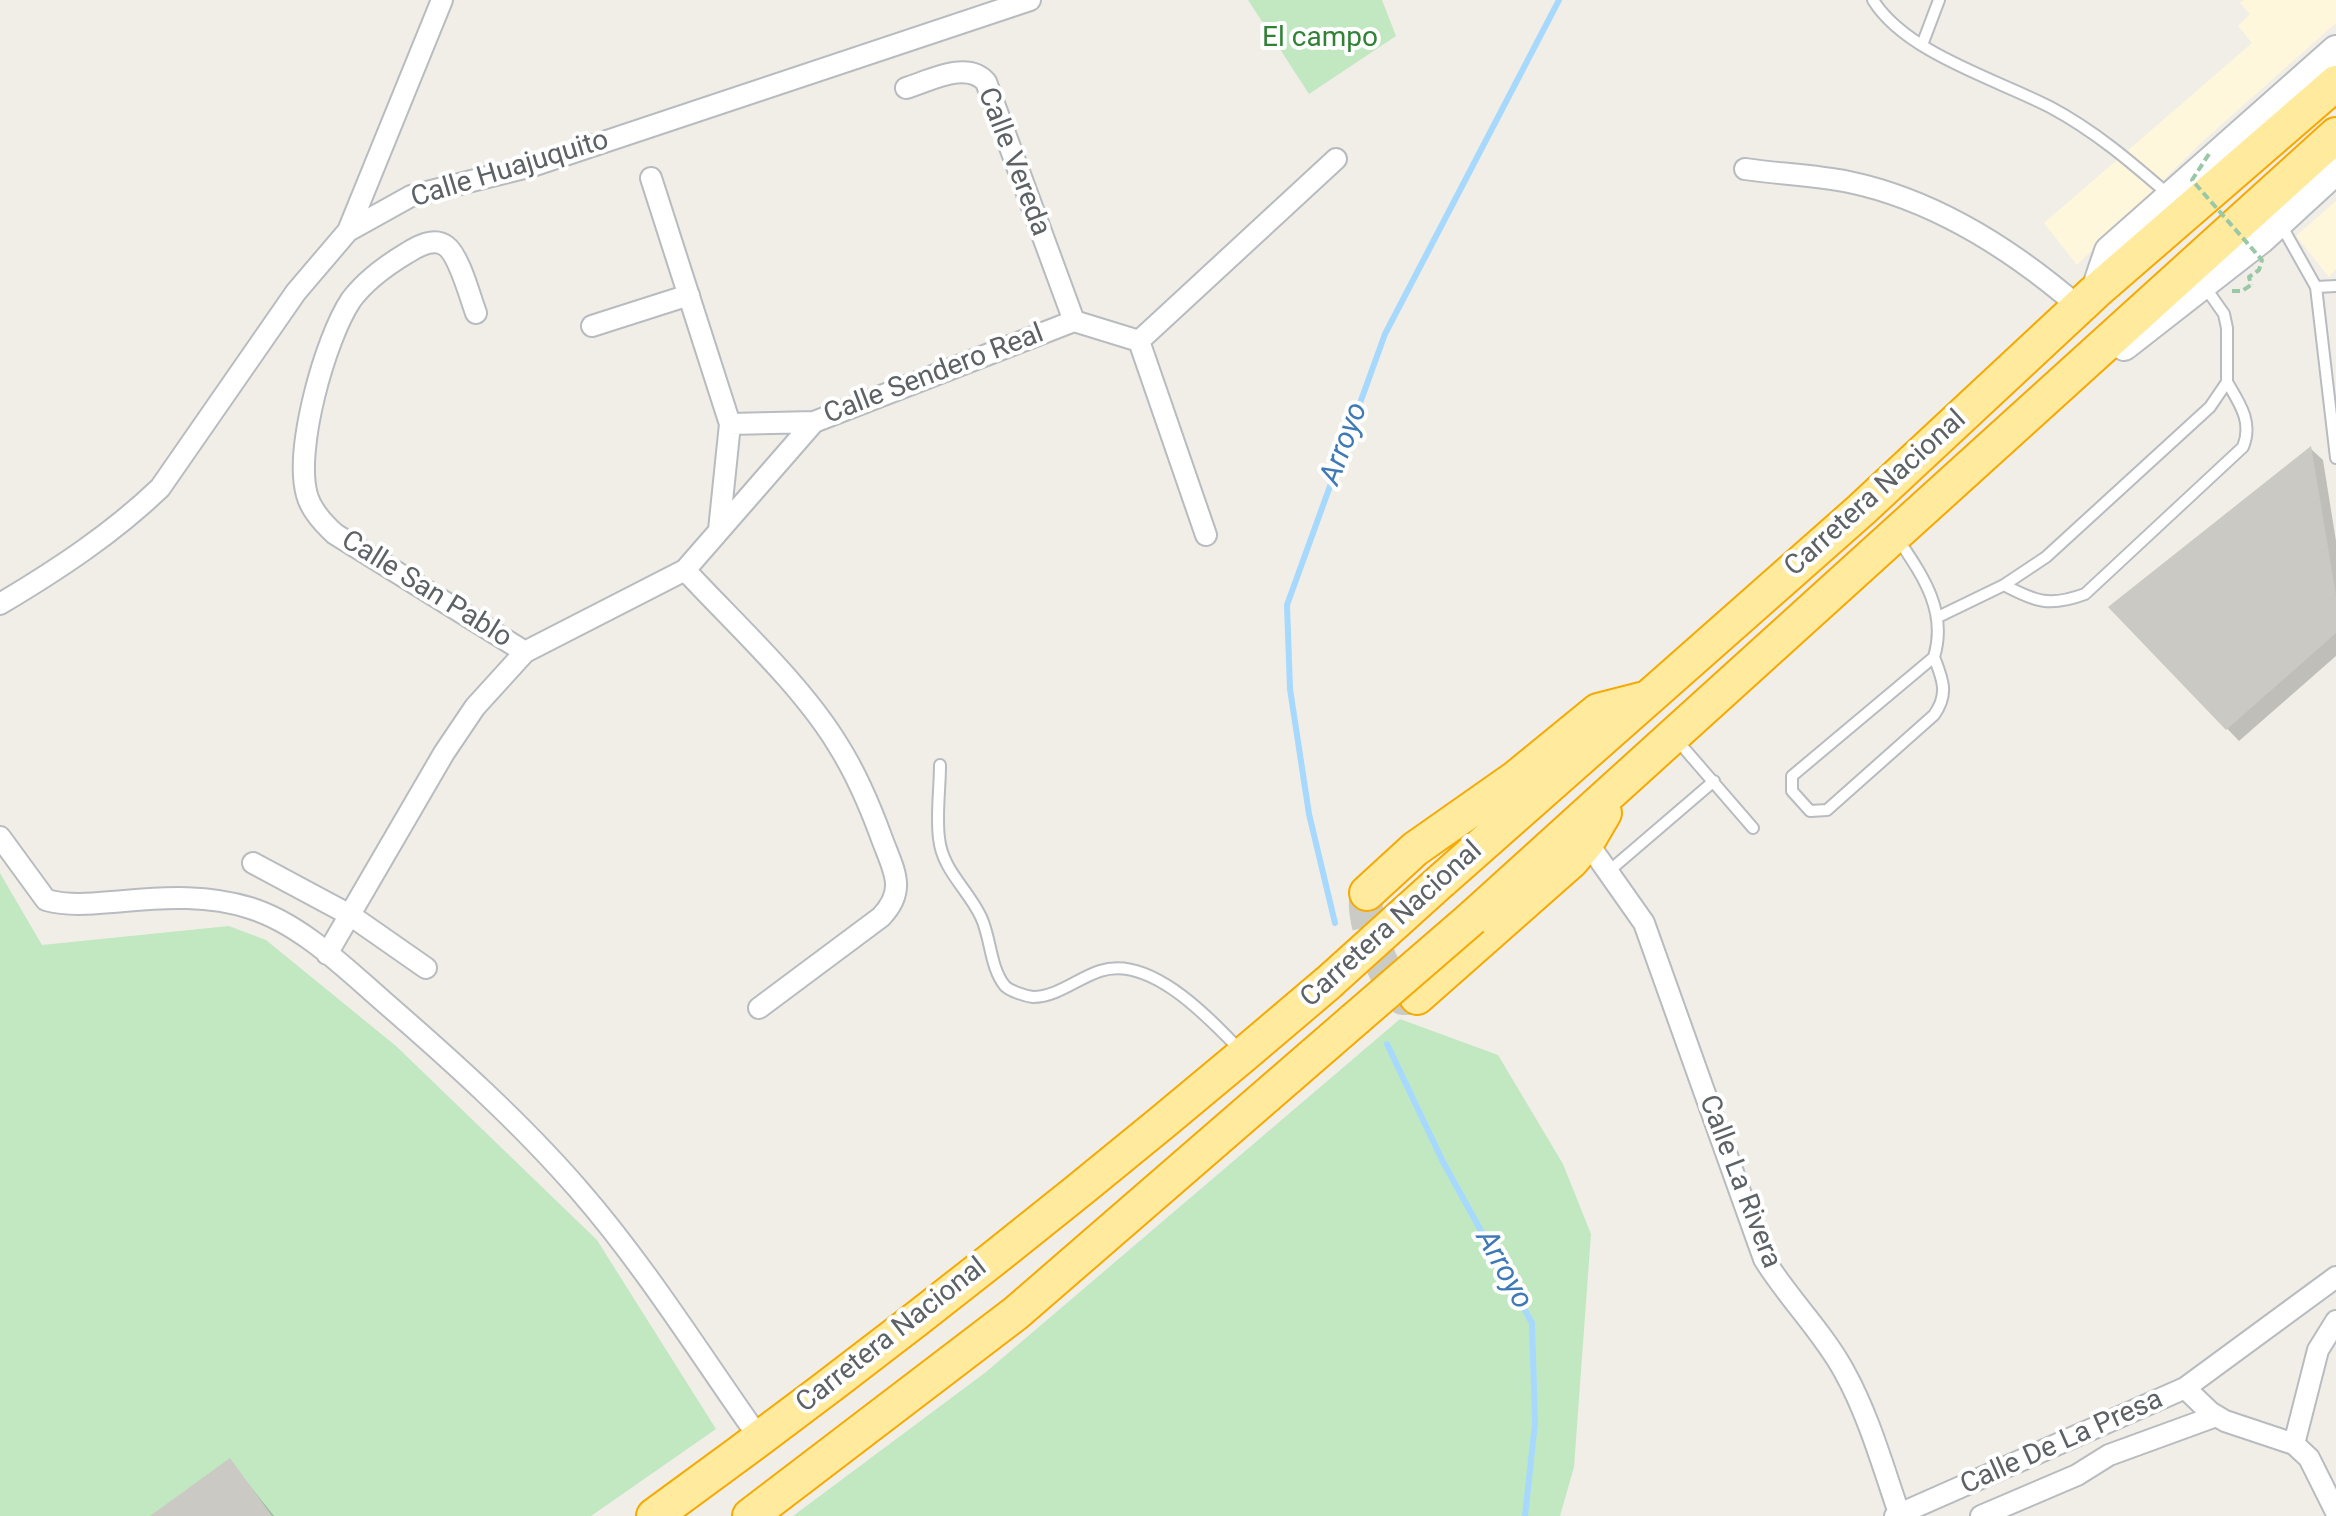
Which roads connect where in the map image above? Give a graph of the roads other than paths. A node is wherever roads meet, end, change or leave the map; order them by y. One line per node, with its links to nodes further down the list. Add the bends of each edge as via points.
1 (442, 0): 16 (street)
2 (1030, 0): 16 (street, Calle Huajuquito, via 532,166 411,196)
3 (1873, 0): 5 (lane, via 1884,18)
4 (1939, 0): 5 (lane)
5 (1922, 45): 14 (lane, via 2107,141)
6 (2336, 50): 14 (main road, Carretera Nacional)
7 (2336, 83): 21 (highway, Carretera Nacional)
8 (906, 88): 23 (street, Calle Vereda, via 957,72 980,75 986,82)
9 (2336, 135): 26 (highway, Carretera Nacional)
10 (1336, 159): 25 (street)
11 (1745, 169): 21 (street, via 1849,182 1925,205)
12 (2336, 170): 15 (main road, Carretera Nacional)
13 (651, 178): 20 (street)
14 (2169, 195): 21 (main road, Carretera Nacional, via 2109,251)
15 (2279, 222): 17 (main road, Carretera Nacional); 19 (lane)
16 (348, 231): 36 (street, Calle Huajuquito, via 296,292 160,488 65,566)
17 (2203, 285): 26 (main road, Carretera Nacional, via 2120,349); 27 (lane, via 2224,314)
18 (2336, 286): 19 (lane)
19 (2316, 287): 30 (lane)
20 (689, 295): 24 (street); 29 (street)
21 (2087, 299): 40 (highway, Carretera Nacional)
22 (476, 313): 38 (street, Calle San Pablo, via 455,257 446,245 434,242 387,265 352,299 332,336 309,415 307,495 335,534)
23 (1074, 321): 25 (street, Calle Sendero Real); 28 (street, Calle Sendero Real)
24 (592, 326)
25 (1139, 341): 33 (street)
26 (2089, 356): 32 (highway, Carretera Nacional)
27 (2227, 382): 35 (lane, via 2210,407 2076,532); 35 (lane, via 2244,412 2249,433 2243,447 2085,594 2062,602 2033,600)
28 (814, 422): 29 (street); 31 (street, Calle Sendero Real)
29 (730, 424): 31 (street)
30 (2336, 458)
31 (719, 530): 34 (street, Calle Sendero Real)
32 (1894, 533): 37 (lane, via 1928,585); 41 (highway, Carretera Nacional)
33 (1206, 535)
34 (685, 570): 38 (street, Calle Sendero Real); 55 (street, via 837,743 865,792 895,874 897,893 881,917)
35 (2004, 585): 37 (lane)
36 (0, 604)
37 (1938, 617): 39 (lane)
38 (525, 652): 51 (street, Calle Sendero Real, via 475,707 444,753)
39 (1934, 657): 39 (lane, via 1944,684 1943,701 1934,715 1827,810 1810,811 1792,791 1792,776)
40 (1649, 698): 50 (highway, via 1598,711 1516,778 1415,849); 56 (highway, Carretera Nacional, bridge)
41 (1672, 734): 43 (highway, Carretera Nacional); 44 (lane)
42 (940, 765): 56 (lane, via 939,839 946,865 981,916 1007,988 1031,997 1051,994 1100,971 1120,967 1144,972 1211,1020)
43 (1624, 778): 47 (highway); 66 (highway, Carretera Nacional, bridge, via 1205,1153 1016,1313)
44 (1714, 781): 45 (lane); 49 (lane)
45 (1753, 828)
46 (0, 837): 52 (street, via 46,900 214,900 251,908 286,924)
47 (1587, 842): 49 (street, Calle La Rivera); 54 (highway, via 1505,924)
48 (253, 863): 51 (street)
49 (1609, 871): 64 (street, Calle La Rivera, via 1644,923 1764,1259 1842,1368 1862,1407)
50 (1367, 893)
51 (350, 915): 52 (street, Calle Sendero Real); 53 (street)
52 (327, 954): 61 (street, via 452,1062 579,1190)
53 (426, 968)
54 (1417, 997)
55 (759, 1008)
56 (1244, 1055): 61 (highway, Carretera Nacional)
57 (2334, 1284): 59 (street, Calle De La Presa)
58 (2336, 1321): 62 (street, via 2318,1350)
59 (2185, 1388): 60 (street); 64 (street, Calle De La Presa)
60 (2216, 1416): 62 (street); 67 (street, via 2109,1455 2077,1475)
61 (760, 1439): 65 (highway, Carretera Nacional)
62 (2294, 1444): 63 (street, via 2309,1458)
63 (2336, 1512)
64 (1898, 1515)
65 (654, 1516)
66 (750, 1516)
67 (1981, 1516)

